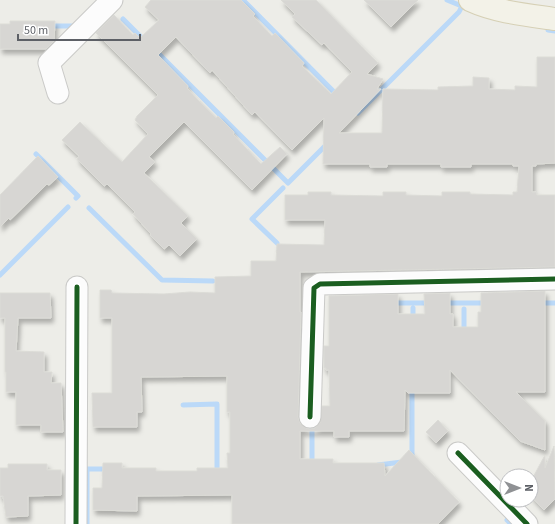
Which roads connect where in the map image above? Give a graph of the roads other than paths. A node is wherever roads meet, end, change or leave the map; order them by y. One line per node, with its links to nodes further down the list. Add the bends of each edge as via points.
1 (112, 0): 4 (street, via 50,62)
2 (470, 0): 3 (main road, via 499,10)
3 (555, 19)
4 (58, 93)
5 (555, 279): 7 (street, via 316,285)
6 (77, 287): 9 (street)
7 (310, 417)
8 (458, 453): 10 (street)
9 (76, 524)
10 (527, 524)

